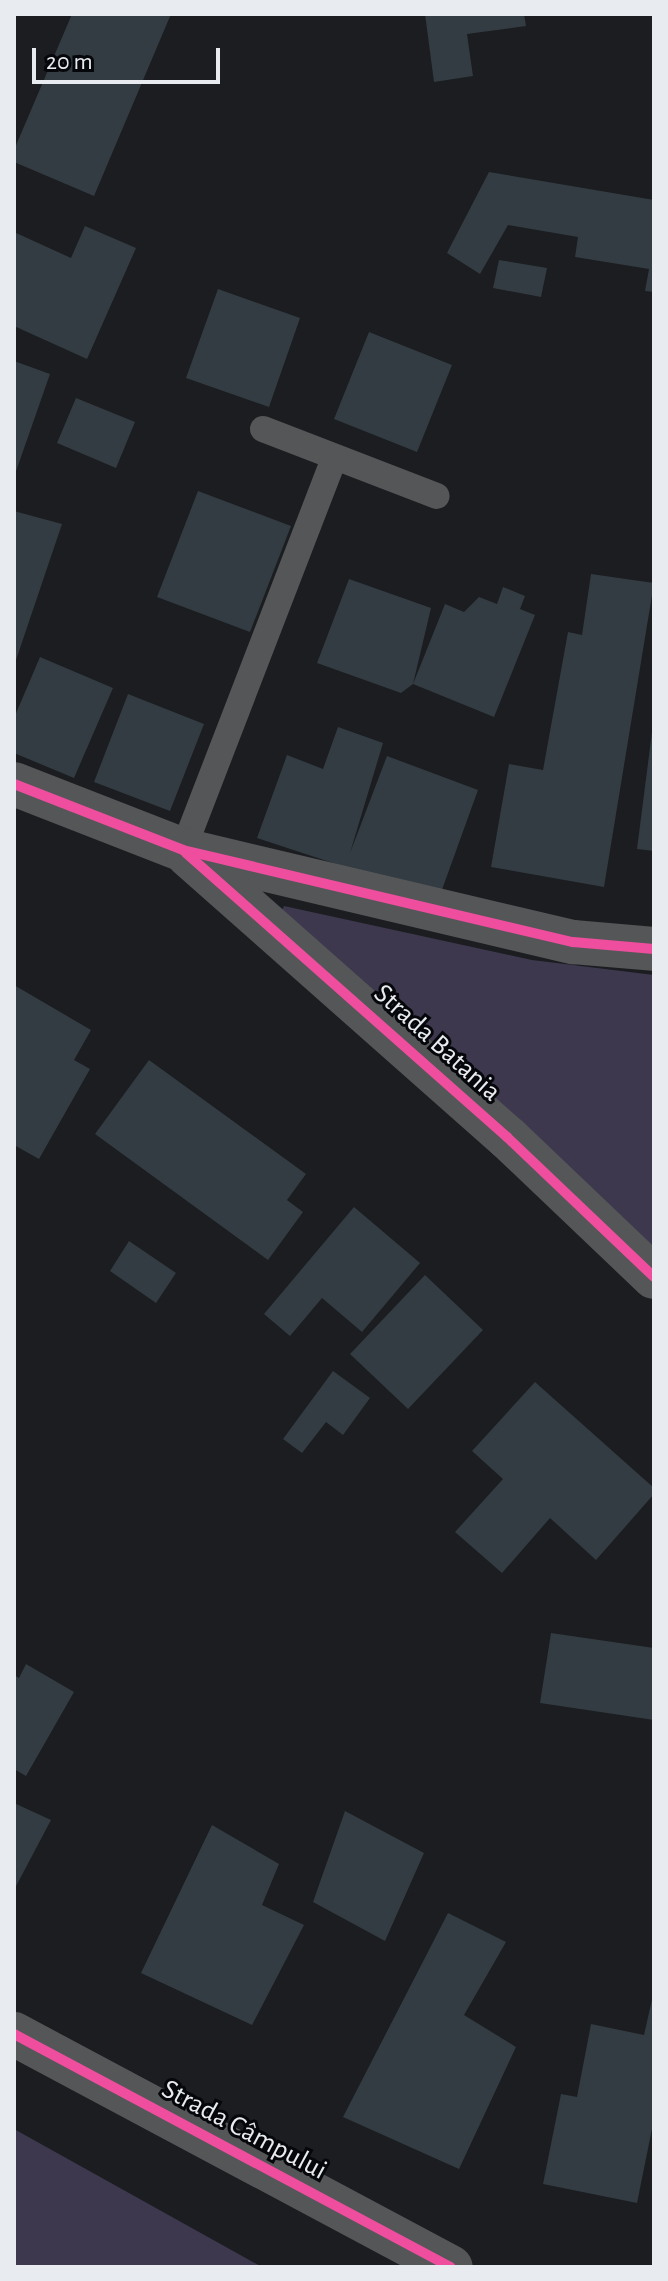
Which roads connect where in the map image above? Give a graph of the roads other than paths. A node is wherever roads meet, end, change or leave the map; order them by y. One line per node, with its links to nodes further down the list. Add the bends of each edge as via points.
1 (263, 429): 2 (lane)
2 (335, 457): 3 (lane); 5 (lane)
3 (437, 496)
4 (14, 784): 5 (street, Strada Batania)
5 (183, 850): 6 (street, Strada Batania, via 573,942); 7 (street, Strada Batania, via 507,1137)
6 (654, 949)
7 (654, 1277)
8 (18, 2046): 9 (street, Strada Câmpului)
9 (451, 2267)

